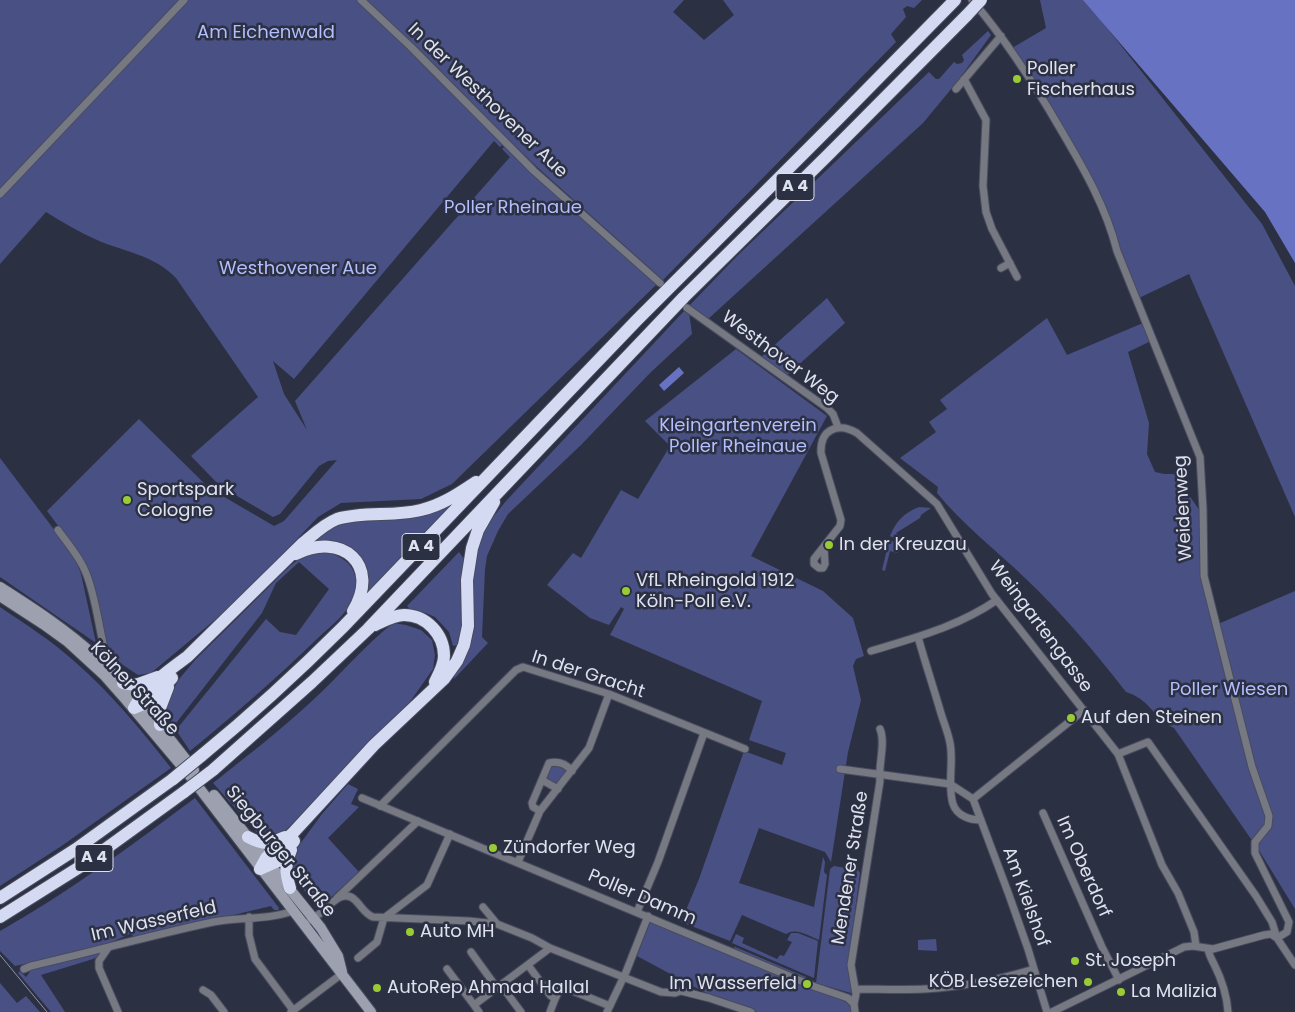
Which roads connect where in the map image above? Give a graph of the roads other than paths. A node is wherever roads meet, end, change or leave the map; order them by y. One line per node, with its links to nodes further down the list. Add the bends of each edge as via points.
1 (184, 0): 9 (street)
2 (361, 0): 13 (street, In der Westhovener Aue, via 534,171)
3 (972, 0): 6 (street, Weidenweg)
4 (981, 0): 17 (highway, A 4, bridge, via 684,297)
5 (954, 1): 16 (highway, A 4, via 637,320)
6 (1001, 36): 7 (street); 74 (street, Weidenweg, via 1047,106 1096,192 1200,457 1204,576 1252,767 1268,810 1268,826 1255,847 1289,922 1287,932)
7 (964, 80): 8 (street); 10 (street, via 986,120 985,205 992,229)
8 (956, 89)
9 (0, 194)
10 (1010, 263): 11 (street); 12 (street)
11 (1001, 268)
12 (1016, 277)
13 (660, 283)
14 (687, 308): 15 (street, Westhover Weg, via 827,408)
15 (838, 427): 18 (street, Westhover Weg, via 857,433 928,495); 20 (street, via 827,434 820,447 841,520)
16 (498, 466): 21 (highway, via 454,497 433,506 336,520 322,527); 25 (highway, A 4)
17 (505, 483): 26 (highway, A 4); 32 (highway, via 478,530 472,548 464,645 444,679)
18 (945, 516): 24 (street, Weingartengasse)
19 (58, 530): 29 (street, via 86,572)
20 (824, 547)
21 (289, 558): 25 (highway, via 315,546 328,546 340,549 358,564 362,592); 30 (highway)
22 (0, 587): 29 (main road, Kölner Straße, via 59,627)
23 (0, 596): 34 (main road, Kölner Straße, via 68,642)
24 (997, 600): 27 (street, via 965,620); 35 (street, Weingartengasse)
25 (343, 627): 62 (highway, A 4, bridge, via 237,727 173,779 76,849)
26 (368, 628): 32 (highway, via 405,615 418,617 431,625 439,635 444,657); 68 (highway, A 4, bridge, via 269,721 184,792 86,863)
27 (918, 637): 28 (street); 47 (street, via 950,743)
28 (871, 651)
29 (107, 667): 31 (main road, Kölner Straße)
30 (170, 675): 31 (highway, via 141,684); 34 (highway, via 151,701); 36 (highway, via 159,713)
31 (123, 683): 34 (main road, Kölner Straße)
32 (431, 690): 58 (highway, via 374,745 306,819)
33 (609, 694): 38 (street, In der Gracht); 43 (street, via 589,748); 51 (street, In der Gracht, via 529,668 519,668)
34 (138, 704): 36 (main road, Kölner Straße); 45 (main road, Kölner Straße)
35 (1084, 710): 40 (street, Weingartengasse); 50 (street)
36 (160, 725): 41 (main road, Kölner Straße)
37 (880, 729): 44 (street, Mendener Straße, via 883,736)
38 (704, 733): 39 (street, In der Gracht); 66 (street)
39 (745, 749)
40 (1118, 754): 74 (street, via 1148,742 1272,922); 75 (street, Weingartengasse, via 1162,865 1194,932)
41 (183, 756): 57 (main road, Siegburger Straße)
42 (840, 769): 44 (street)
43 (572, 771): 46 (street, via 556,762 549,764); 48 (street)
44 (879, 774): 47 (street); 90 (street, Mendener Straße, via 851,965)
45 (190, 776): 60 (main road, Siegburger Straße)
46 (542, 780): 48 (street); 52 (street, via 532,803)
47 (950, 784): 50 (street); 54 (street, via 957,811 970,819)
48 (558, 789): 52 (street)
49 (362, 798): 51 (street, Poller Damm)
50 (973, 799): 54 (street, Am Kielshof)
51 (380, 806): 55 (street, Poller Damm)
52 (540, 811): 59 (street)
53 (1043, 813): 88 (street, Im Oberdorf)
54 (981, 820): 85 (street, Am Kielshof)
55 (418, 821): 56 (street, Poller Damm); 63 (street)
56 (450, 834): 59 (street, Poller Damm); 71 (street, via 427,885)
57 (248, 837): 58 (highway, via 262,844); 60 (main road, Siegburger Straße)
58 (293, 838): 60 (highway); 61 (highway, via 285,873)
59 (518, 862): 66 (street, Poller Damm)
60 (266, 864): 61 (main road, Siegburger Straße); 65 (main road, Siegburger Straße)
61 (290, 888): 70 (main road, Siegburger Straße)
62 (0, 898)
63 (335, 900): 70 (street); 71 (street, via 350,896 370,916)
64 (483, 908): 73 (street)
65 (292, 911): 69 (street, Im Wasserfeld, via 274,917); 72 (main road, Siegburger Straße)
66 (637, 912): 67 (street, Poller Damm)
67 (648, 916): 87 (street); 93 (street, Poller Damm, via 848,998)
68 (0, 917)
69 (249, 918): 76 (street, Im Wasserfeld, via 215,922); 96 (street, via 255,959)
70 (313, 918): 72 (street); 86 (main road, Siegburger Straße, via 338,956)
71 (384, 918): 73 (street); 80 (street, via 377,942)
72 (303, 924): 86 (main road, Siegburger Straße)
73 (497, 924): 77 (street)
74 (1277, 938): 78 (street, via 1268,934); 82 (street)
75 (1196, 946): 78 (street); 88 (street, via 1182,948)
76 (108, 948): 83 (street, Im Wasserfeld); 97 (street, via 99,961 99,968)
77 (550, 948): 81 (street); 87 (street)
78 (1208, 949): 107 (street, via 1228,1002)
79 (471, 952): 89 (street)
80 (358, 958)
81 (528, 965): 89 (street); 92 (street)
82 (1295, 965)
83 (24, 969)
84 (447, 969): 94 (street)
85 (1034, 969): 90 (street, via 942,988); 105 (street, Am Kielshof)
86 (343, 973): 96 (street); 99 (main road, Siegburger Straße)
87 (623, 977): 95 (street); 103 (street, via 661,992 681,991)
88 (1119, 980): 106 (street)
89 (499, 986): 94 (street); 101 (street)
90 (856, 989): 93 (street, Mendener Straße)
91 (204, 990): 98 (street)
92 (555, 999): 95 (street, via 561,988 568,989); 102 (street)
93 (854, 1004): 104 (street, Mendener Straße)
94 (474, 1005): 100 (street)
95 (609, 1009)
96 (292, 1011)
97 (118, 1012)
98 (224, 1012)
99 (371, 1012)
100 (479, 1012)
101 (521, 1012)
102 (550, 1012)
103 (751, 1012)
104 (855, 1012)
105 (1047, 1012)
106 (1052, 1012)
107 (1228, 1012)

